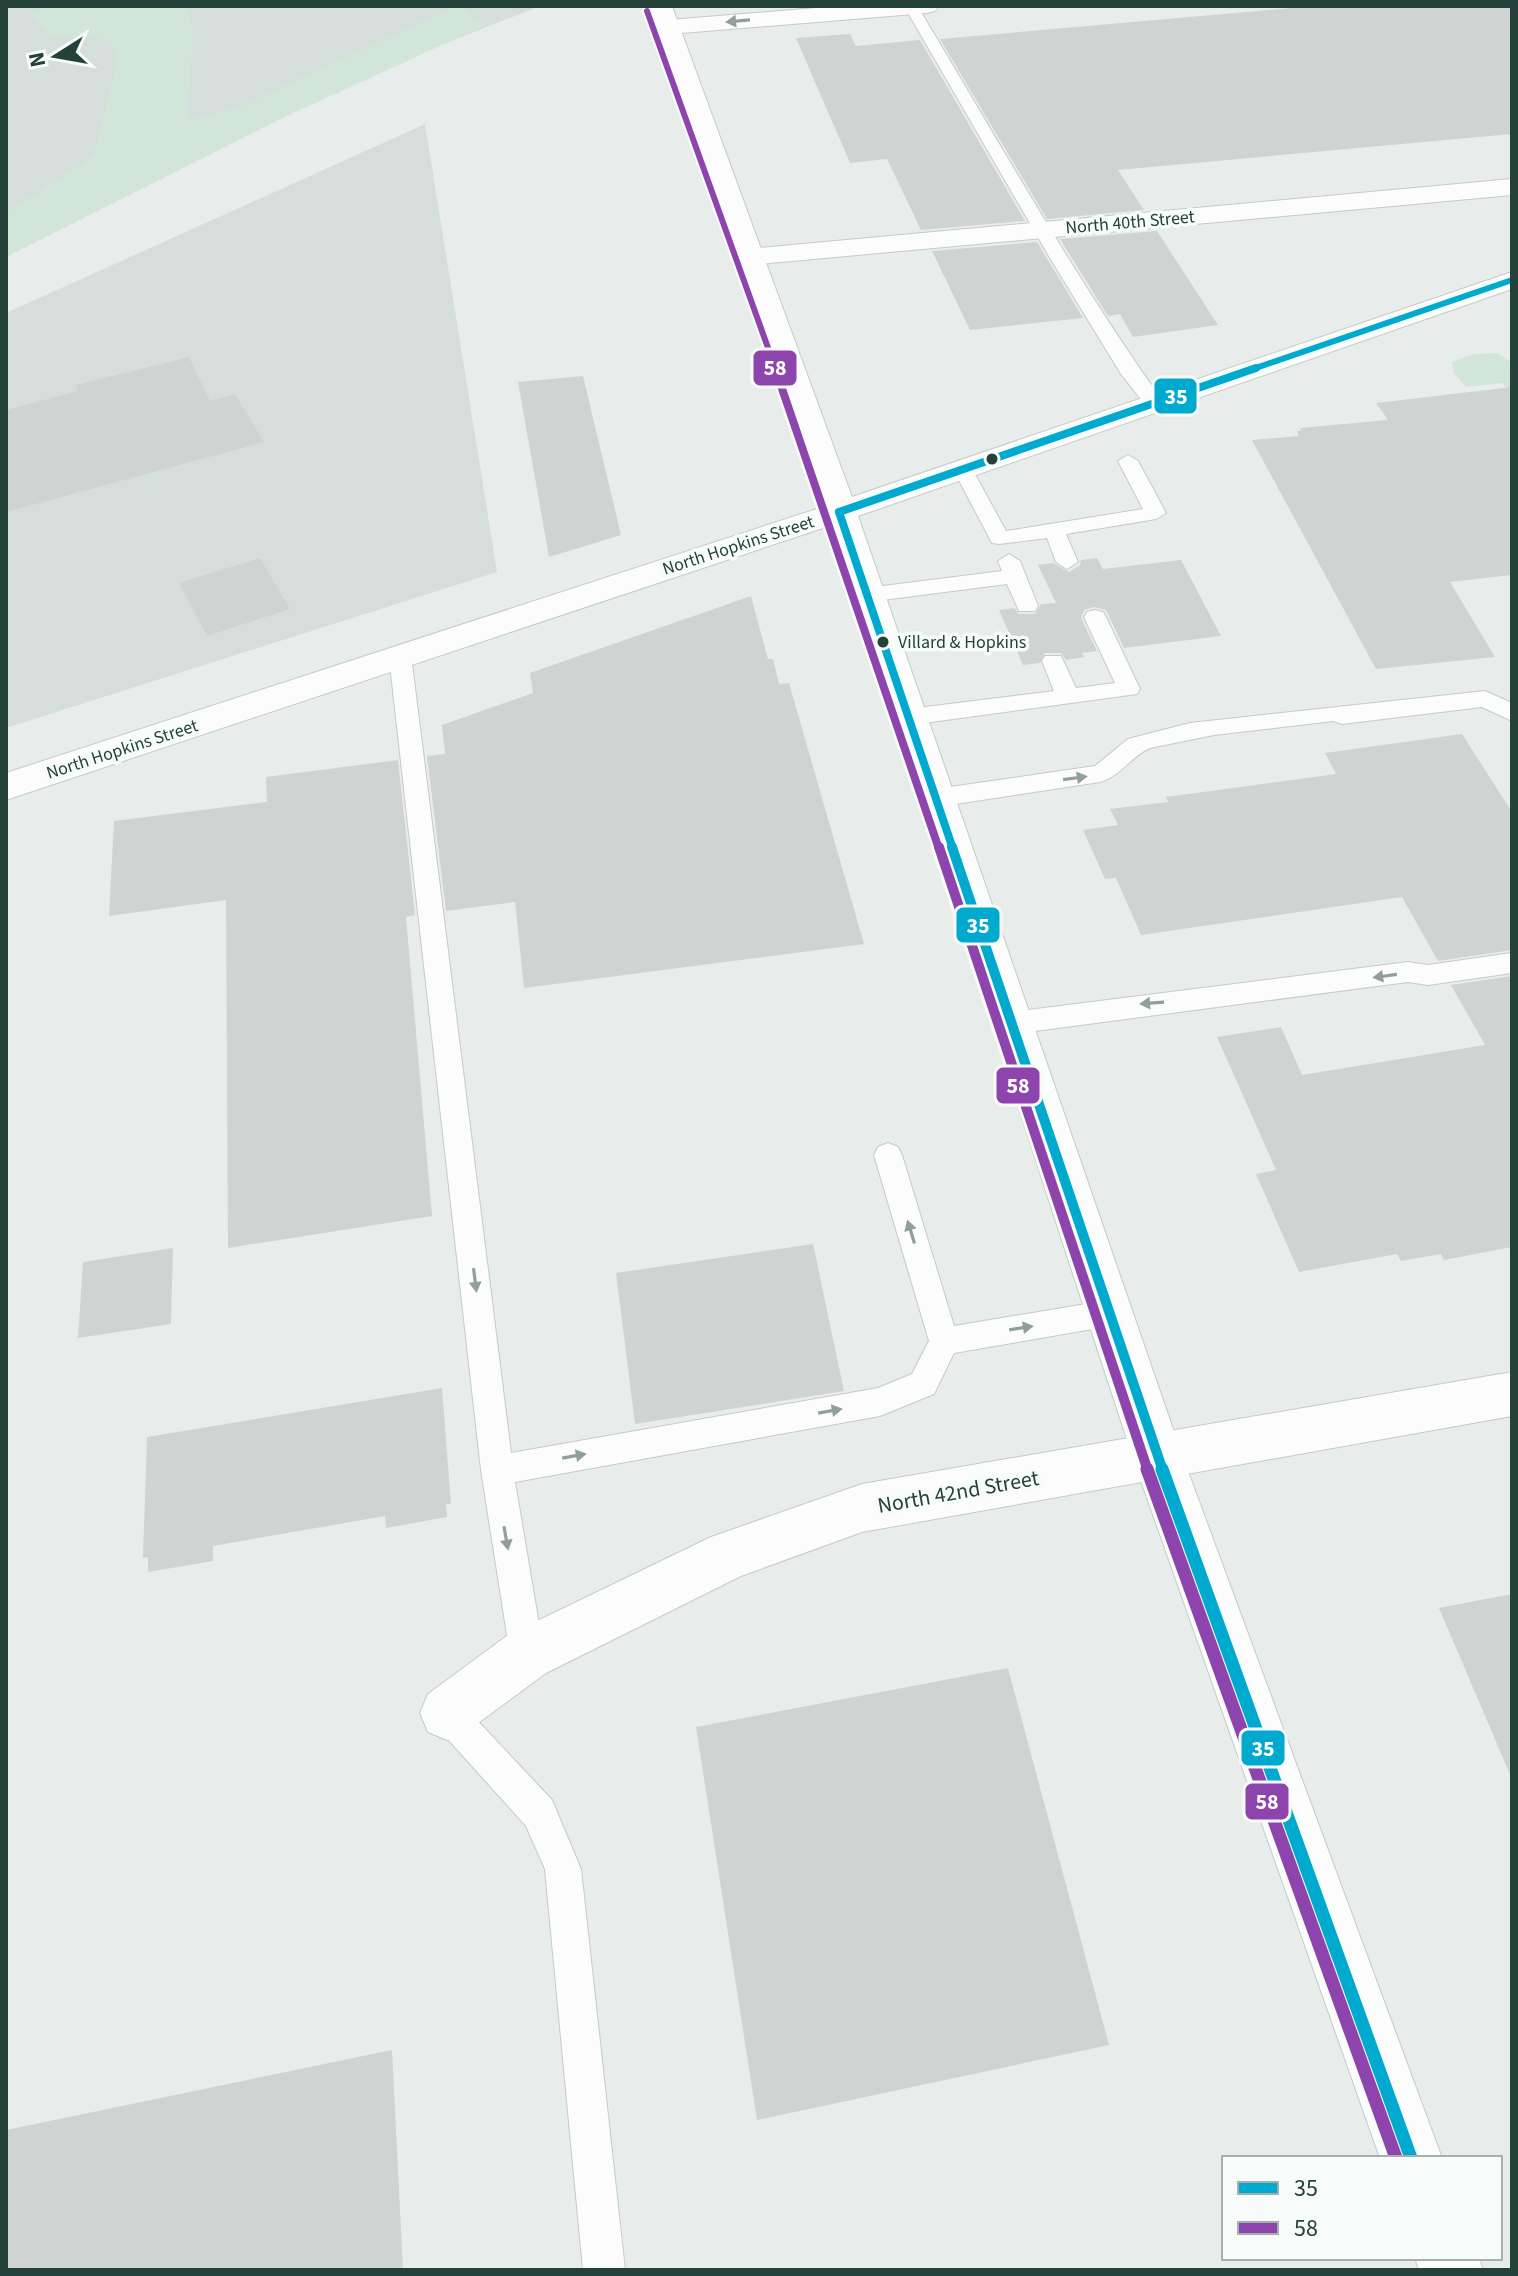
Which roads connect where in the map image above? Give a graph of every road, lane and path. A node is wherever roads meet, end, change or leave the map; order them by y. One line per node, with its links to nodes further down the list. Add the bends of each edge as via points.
1 (919, 7): 2 (street, one-way to 2); 4 (lane)
2 (664, 17): 5 (street)
3 (1512, 187): 4 (street, North 40th Street)
4 (1045, 230): 5 (street, North 40th Street); 7 (lane, via 1131,374)
5 (748, 257): 10 (street)
6 (1512, 280): 7 (street, North Hopkins Street)
7 (1154, 403): 9 (street, North Hopkins Street)
8 (1128, 461): 11 (lane, via 1156,513)
9 (963, 469): 10 (street, North Hopkins Street); 12 (lane)
10 (839, 512): 15 (street); 18 (street, North Hopkins Street)
11 (1054, 530): 12 (lane); 13 (lane)
12 (999, 538): 14 (lane)
13 (1067, 562)
14 (1015, 576): 15 (lane); 16 (lane)
15 (867, 595): 22 (street)
16 (1027, 606)
17 (1095, 617): 20 (lane, via 1129,689)
18 (400, 656): 23 (street, North Hopkins Street); 32 (lane, one-way to 32)
19 (1053, 661): 20 (lane)
20 (1068, 697): 22 (lane)
21 (1512, 713): 24 (lane, one-way to 21, via 1109,771 1127,749 1141,742 1203,730 1485,699)
22 (909, 717): 24 (street)
23 (6, 787)
24 (936, 798): 26 (street)
25 (1512, 963): 26 (lane, one-way to 26)
26 (1012, 1023): 28 (street)
27 (888, 1155): 29 (lane, one-way to 27)
28 (1110, 1313): 29 (lane, one-way to 28); 31 (street)
29 (944, 1341): 32 (lane, one-way to 29, via 880,1402 923,1384)
30 (1512, 1394): 31 (street, North 42nd Street)
31 (1158, 1458): 33 (street, North 42nd Street, via 862,1508 729,1555); 35 (street)
32 (497, 1470): 33 (lane, one-way to 33)
33 (527, 1654): 34 (street, North 42nd Street)
34 (447, 1713): 36 (lane, via 539,1813 563,1869)
35 (1410, 2156)
36 (604, 2270)

